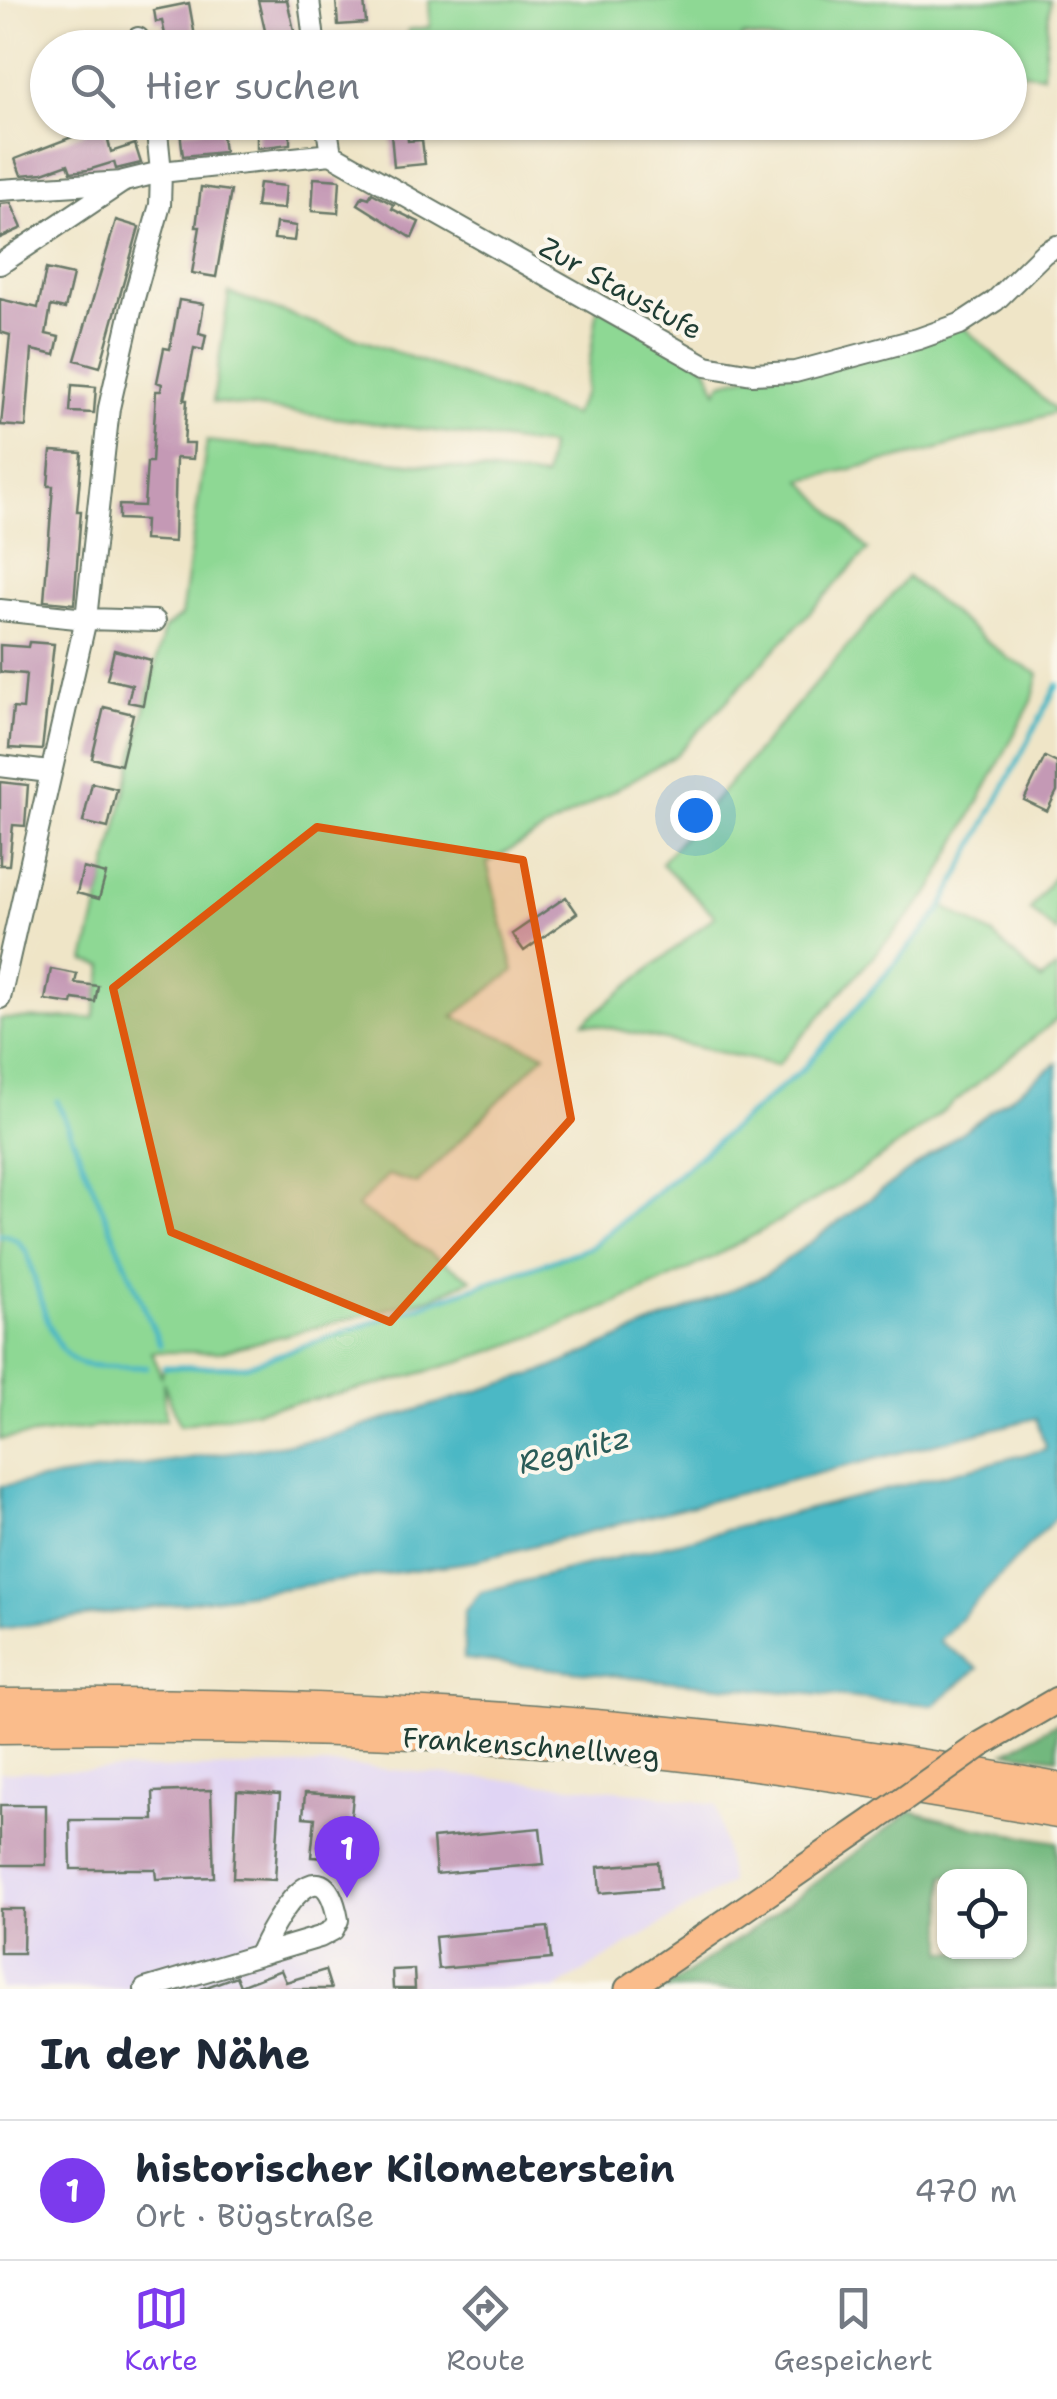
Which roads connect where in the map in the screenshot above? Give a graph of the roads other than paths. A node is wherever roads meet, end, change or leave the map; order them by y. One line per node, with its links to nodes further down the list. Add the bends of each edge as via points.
1 (310, 0): 2 (street)
2 (312, 30)
3 (158, 140): 6 (street)
4 (329, 140): 5 (street)
5 (331, 154): 6 (street); 9 (street, Zur Staustufe, via 706,366 752,374 795,372 960,324)
6 (161, 172): 7 (street); 12 (street, via 160,205 109,408)
7 (124, 182): 8 (street); 10 (street)
8 (0, 190)
9 (1057, 246)
10 (0, 264)
11 (0, 610): 12 (street)
12 (86, 619): 13 (street); 15 (street)
13 (154, 621)
14 (0, 766): 15 (street)
15 (49, 772): 16 (street)
16 (9, 918): 17 (street)
17 (0, 998)
18 (1057, 1700): 25 (main road, bridge, via 980,1745)
19 (0, 1702): 21 (highway, Frankenschnellweg, via 269,1703 626,1726 819,1746)
20 (0, 1730): 22 (highway, Frankenschnellweg, via 270,1730 530,1743 817,1774)
21 (1057, 1786)
22 (1057, 1814)
23 (259, 1955): 24 (street)
24 (145, 1989)
25 (628, 1989)

